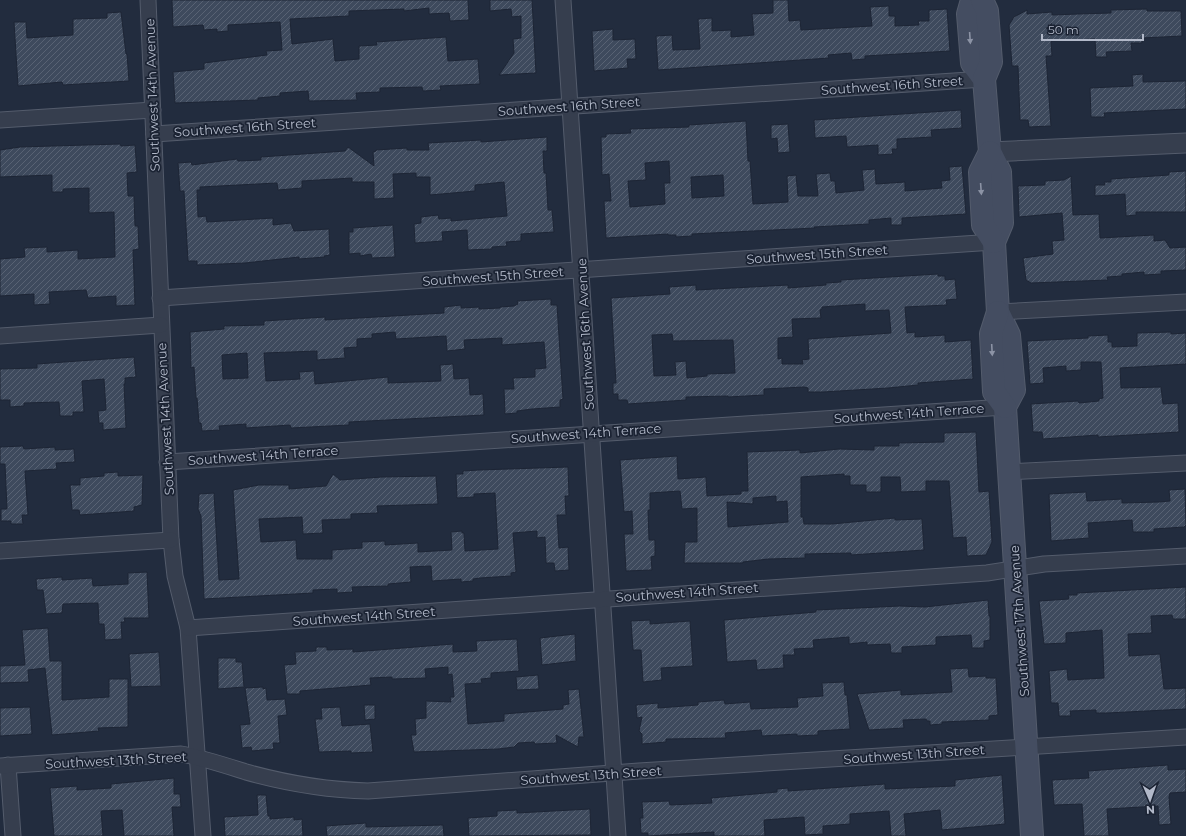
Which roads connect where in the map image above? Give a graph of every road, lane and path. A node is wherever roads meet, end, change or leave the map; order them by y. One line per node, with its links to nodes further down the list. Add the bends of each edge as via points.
1 (148, 0): 7 (street, Southwest 14th Avenue)
2 (563, 0): 6 (street, Southwest 16th Avenue)
3 (972, 0): 5 (main road, one-way to 5, via 968,14 972,63)
4 (982, 0): 5 (main road, Southwest 17th Avenue, via 987,11 991,62)
5 (984, 79): 6 (street, Southwest 16th Street); 11 (main road, Southwest 17th Avenue)
6 (571, 106): 9 (street, Southwest 16th Street); 13 (street, Southwest 16th Avenue)
7 (153, 110): 8 (street); 9 (street, Southwest 14th Avenue)
8 (0, 120)
9 (154, 134): 14 (street, Southwest 14th Avenue)
10 (1186, 143): 11 (street)
11 (990, 152): 12 (main road, Southwest 17th Avenue, via 1000,172 1002,223)
12 (994, 242): 13 (street, Southwest 15th Street); 16 (main road, Southwest 17th Avenue)
13 (582, 270): 14 (street, Southwest 15th Street); 20 (street, Southwest 16th Avenue)
14 (160, 298): 17 (street, Southwest 14th Avenue)
15 (1186, 302): 16 (street)
16 (998, 312): 19 (main road, Southwest 17th Avenue, via 1010,335 1014,390)
17 (161, 325): 18 (street); 21 (street, Southwest 14th Avenue)
18 (0, 336)
19 (1005, 407): 20 (street, Southwest 14th Terrace); 23 (main road, Southwest 17th Avenue)
20 (591, 433): 21 (street, Southwest 14th Terrace); 28 (street, Southwest 16th Avenue)
21 (167, 462): 24 (street, Southwest 14th Avenue)
22 (1186, 463): 23 (street)
23 (1008, 472): 27 (main road, Southwest 17th Avenue)
24 (171, 540): 25 (street); 29 (street, Southwest 14th Avenue, via 175,576)
25 (0, 551)
26 (1186, 556): 27 (street, Southwest 14th Street, via 1044,564)
27 (1015, 569): 28 (street, Southwest 14th Street, via 987,573); 31 (main road, Southwest 17th Avenue)
28 (603, 598): 29 (street, Southwest 14th Street); 34 (street, Southwest 16th Avenue)
29 (188, 628): 32 (street, Southwest 14th Avenue)
30 (1186, 737): 31 (street, Southwest 13th Street)
31 (1027, 747): 34 (street, Southwest 13th Street); 38 (main road, Southwest 17th Avenue)
32 (197, 757): 33 (street, Southwest 13th Street, via 181,754); 34 (street, Southwest 13th Street, via 282,781 341,790 382,790); 36 (street, Southwest 14th Avenue)
33 (4, 766): 35 (street)
34 (614, 773): 37 (street, Southwest 16th Avenue)
35 (13, 836)
36 (203, 836)
37 (618, 836)
38 (1032, 836)

